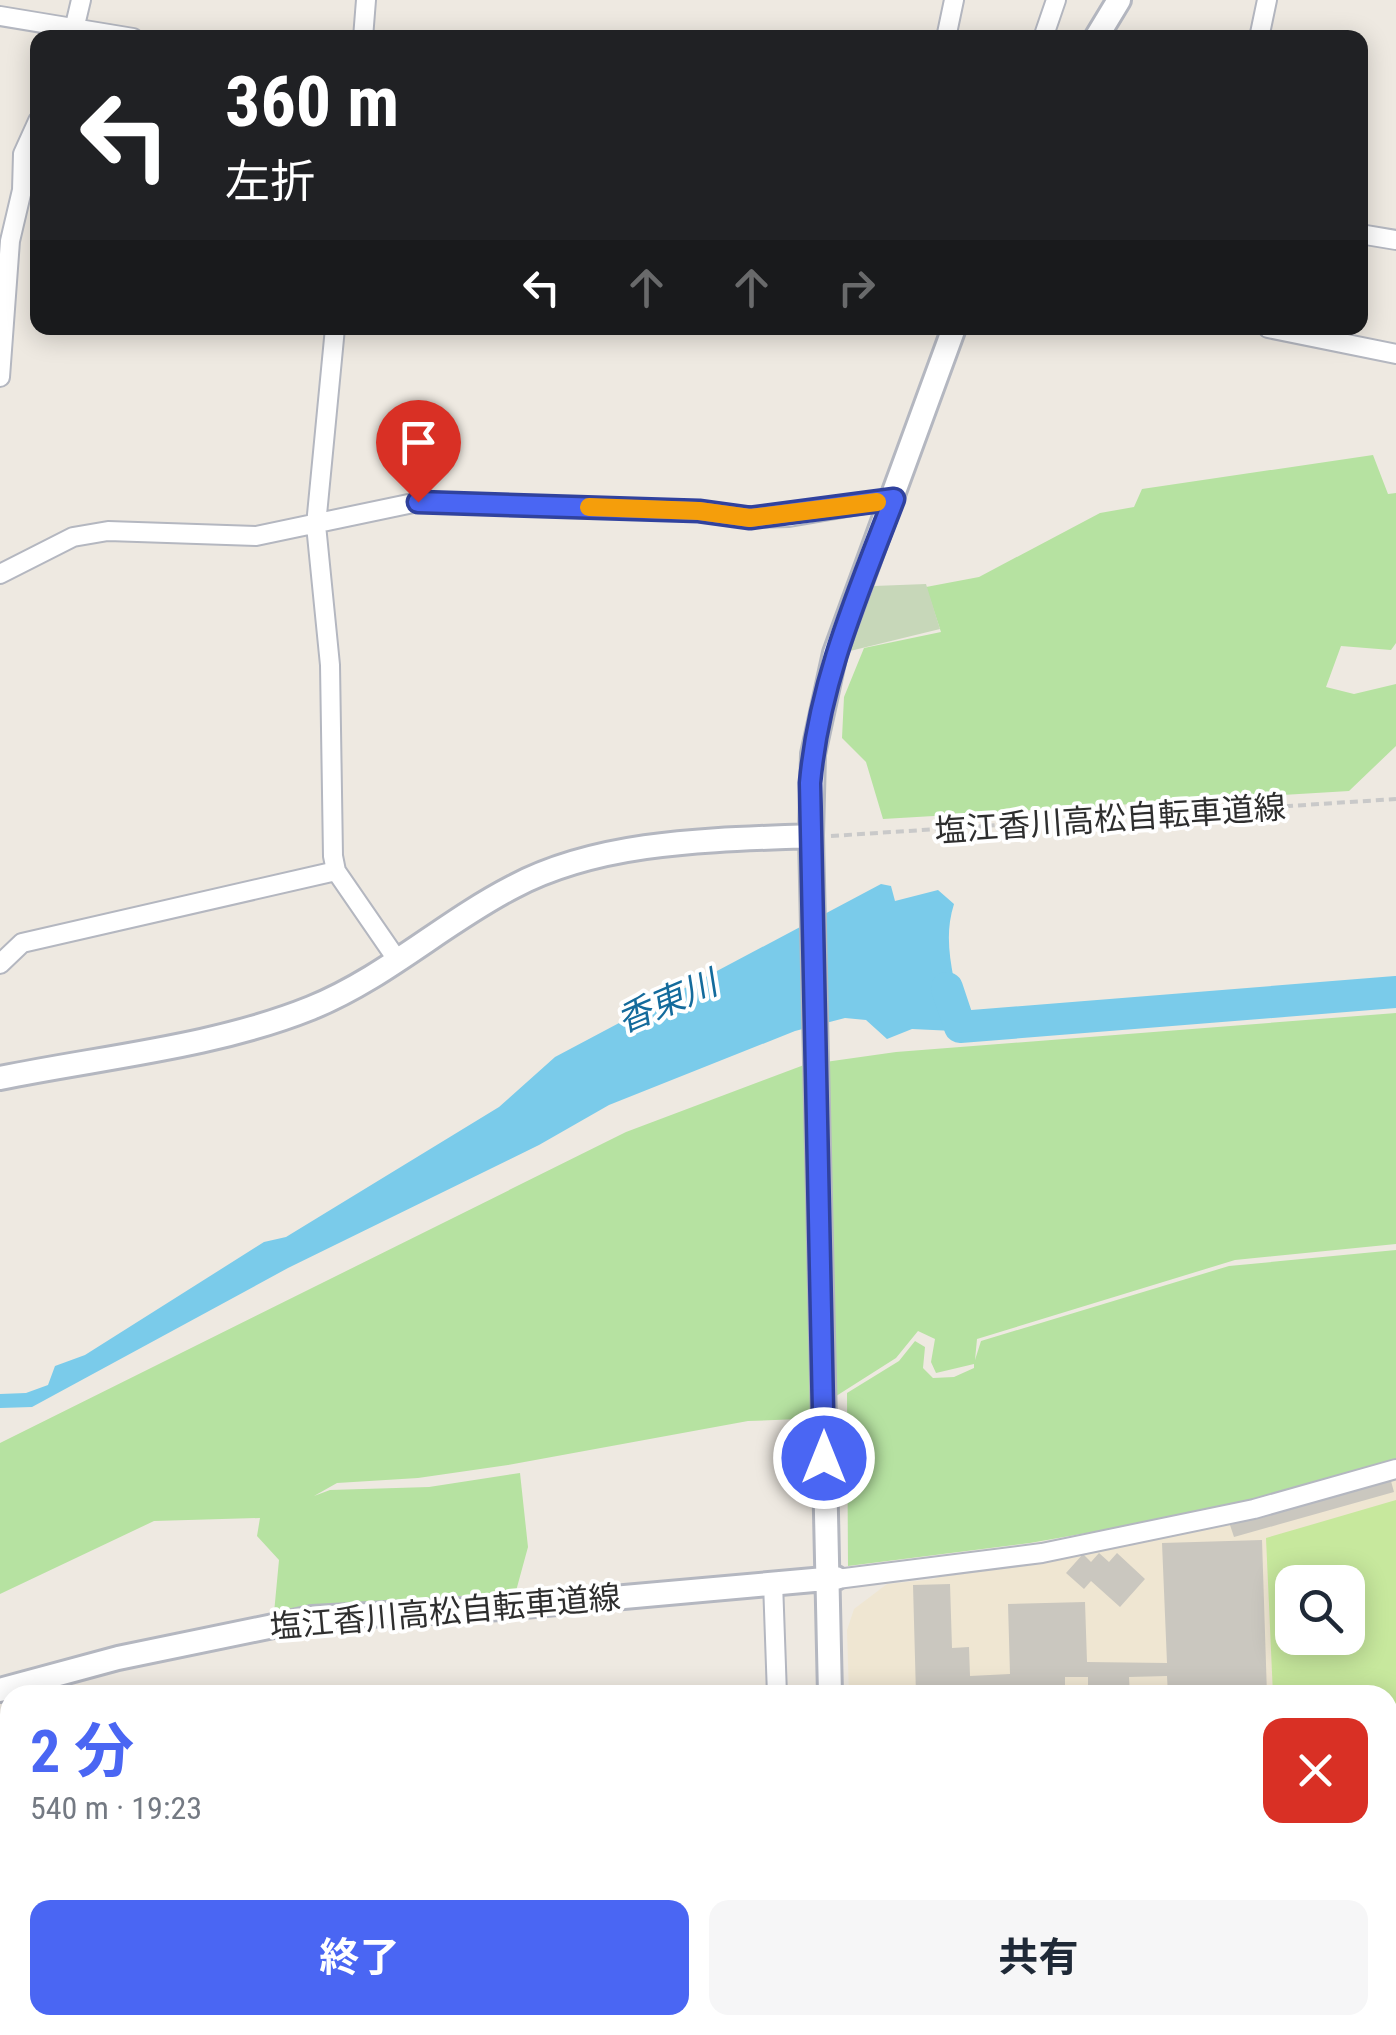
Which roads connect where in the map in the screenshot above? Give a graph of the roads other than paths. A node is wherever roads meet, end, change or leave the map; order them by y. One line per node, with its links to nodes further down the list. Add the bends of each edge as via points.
1 (82, 0): 9 (street)
2 (366, 0): 10 (street)
3 (954, 0): 11 (street)
4 (1056, 0): 12 (street)
5 (1119, 0): 13 (main road)
6 (1267, 0): 14 (street)
7 (0, 16): 8 (street)
8 (60, 30)
9 (74, 30)
10 (363, 30)
11 (948, 30)
12 (1045, 30)
13 (1101, 30)
14 (1261, 30)
15 (30, 139): 22 (street, via 10,241)
16 (1368, 235): 17 (street)
17 (1396, 240)
18 (334, 335): 24 (street)
19 (952, 335): 23 (main road)
20 (1302, 335): 21 (street)
21 (1396, 354)
22 (0, 377)
23 (894, 499): 24 (street, via 750,518 418,502); 26 (main road, via 820,709 810,783)
24 (316, 525): 25 (street, via 256,536 108,531 73,537); 27 (street, via 330,665)
25 (0, 574)
26 (818, 836): 29 (main road, via 712,841 573,862 514,886); 32 (main road, via 812,869)
27 (336, 872): 28 (street, via 22,944); 29 (street)
28 (1, 956)
29 (398, 960): 30 (main road, via 342,994 233,1033)
30 (0, 1078)
31 (1396, 1469): 32 (street, via 1254,1509 1042,1553)
32 (831, 1578): 33 (main road, 塩江香川高松自転車道線); 36 (main road)
33 (772, 1582): 34 (main road, 塩江香川高松自転車道線, via 312,1618); 35 (street)
34 (18, 1685)
35 (773, 1685)
36 (830, 1685)

